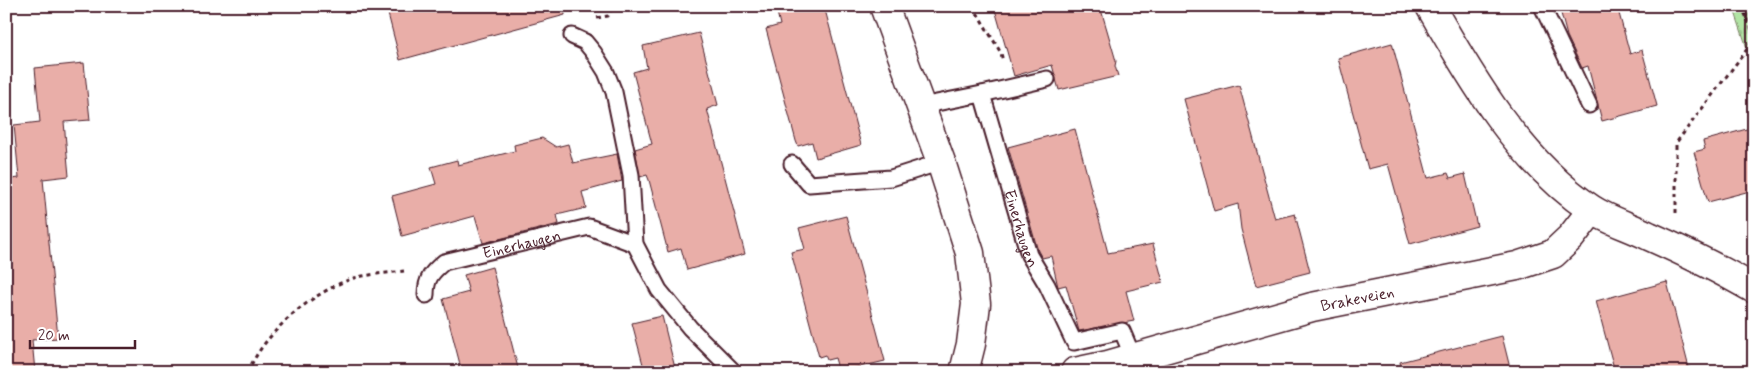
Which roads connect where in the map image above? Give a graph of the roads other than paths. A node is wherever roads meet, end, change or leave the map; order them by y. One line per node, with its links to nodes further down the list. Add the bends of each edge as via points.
1 (884, 6): 8 (street)
2 (1430, 6): 11 (street, via 1469,74 1522,146)
3 (1542, 6): 7 (lane)
4 (572, 36): 12 (lane, via 584,42 594,53 614,92 631,175)
5 (1047, 78): 6 (lane)
6 (982, 94): 8 (lane); 15 (lane, Einerhaugen, via 1029,255 1074,342 1122,331)
7 (1589, 105)
8 (921, 106): 9 (street)
9 (941, 162): 10 (lane, via 891,178 809,184); 17 (street, via 970,253 976,304)
10 (792, 164)
11 (1592, 210): 13 (street, via 1670,245); 15 (street, Brakeveien, via 1553,254 1517,266 1312,307)
12 (635, 244): 14 (lane, Einerhaugen, via 588,227 444,262 431,273 426,283); 16 (lane, via 659,290 690,328)
13 (1754, 289)
14 (426, 295)
15 (1133, 357): 18 (street, Brakeveien)
16 (734, 372)
17 (964, 372)
18 (1075, 372)

